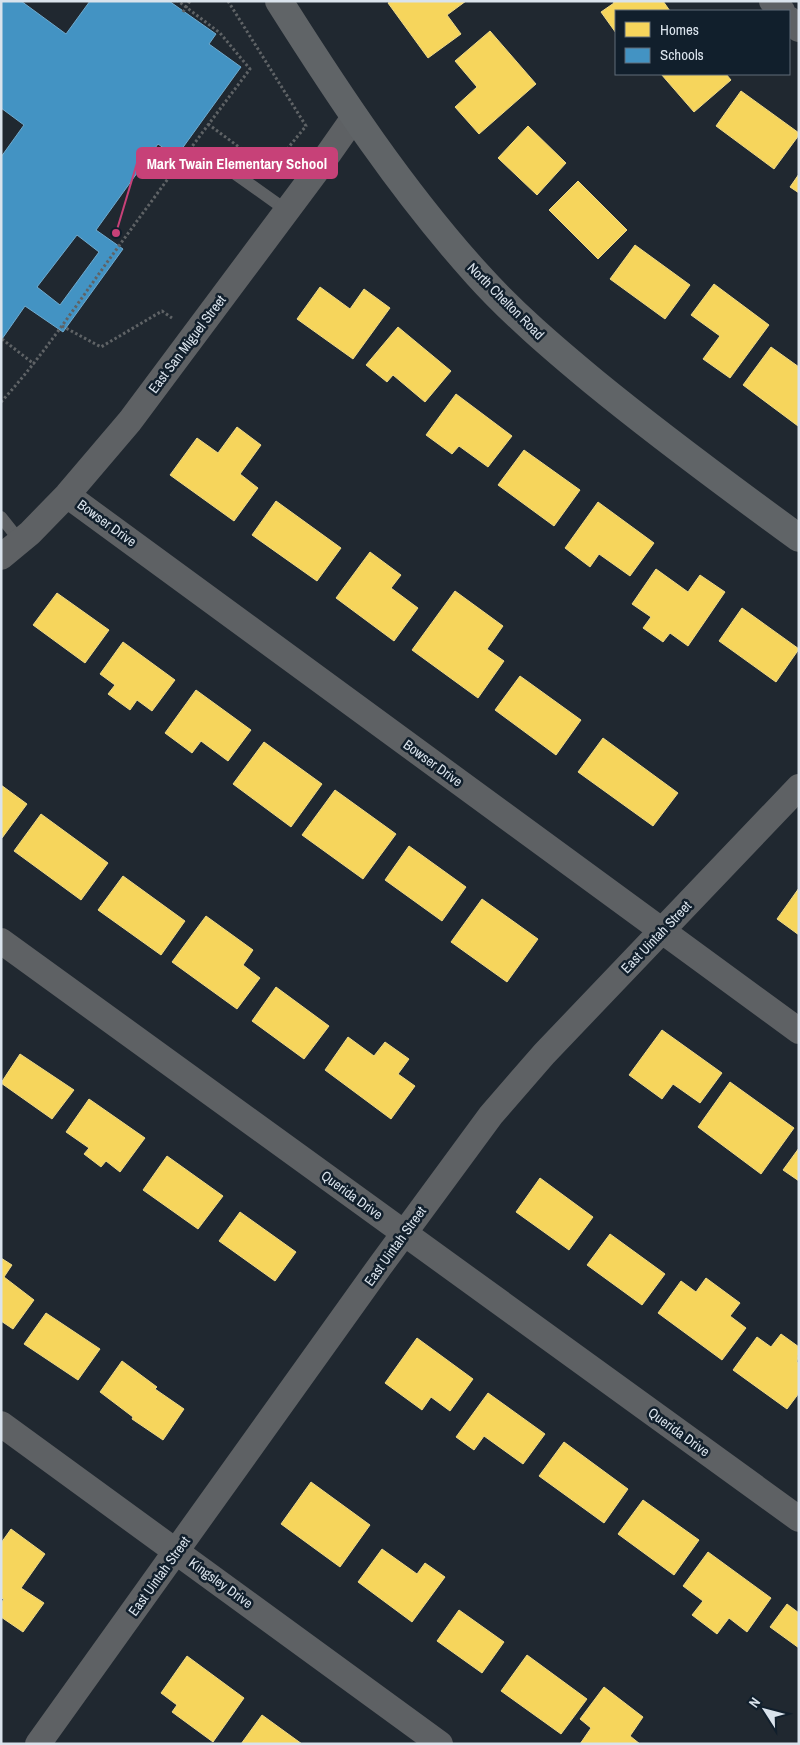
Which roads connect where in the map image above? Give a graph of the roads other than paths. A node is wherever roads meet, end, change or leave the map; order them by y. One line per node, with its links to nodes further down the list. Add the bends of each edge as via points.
1 (279, 1): 4 (main road, North Chelton Road)
2 (772, 1): 3 (street)
3 (781, 10)
4 (355, 116): 6 (street, East San Miguel Street); 9 (main road, North Chelton Road, via 437,227 514,312 630,411)
5 (213, 158): 6 (lane)
6 (286, 210): 7 (street, East San Miguel Street, via 130,421)
7 (67, 495): 10 (street, East San Miguel Street); 12 (street, Bowser Drive)
8 (1, 517): 10 (lane)
9 (799, 538)
10 (11, 549)
11 (799, 787): 12 (street, East Uintah Street)
12 (662, 931): 14 (street, Bowser Drive); 15 (street, East Uintah Street, via 491,1115)
13 (1, 941): 15 (street, Querida Drive)
14 (799, 1031)
15 (404, 1233): 17 (street, Querida Drive); 18 (street, East Uintah Street)
16 (1, 1424): 18 (street, Kingsley Drive)
17 (799, 1519)
18 (177, 1551): 19 (street, East Uintah Street); 20 (street, Kingsley Drive)
19 (38, 1744)
20 (440, 1744)

